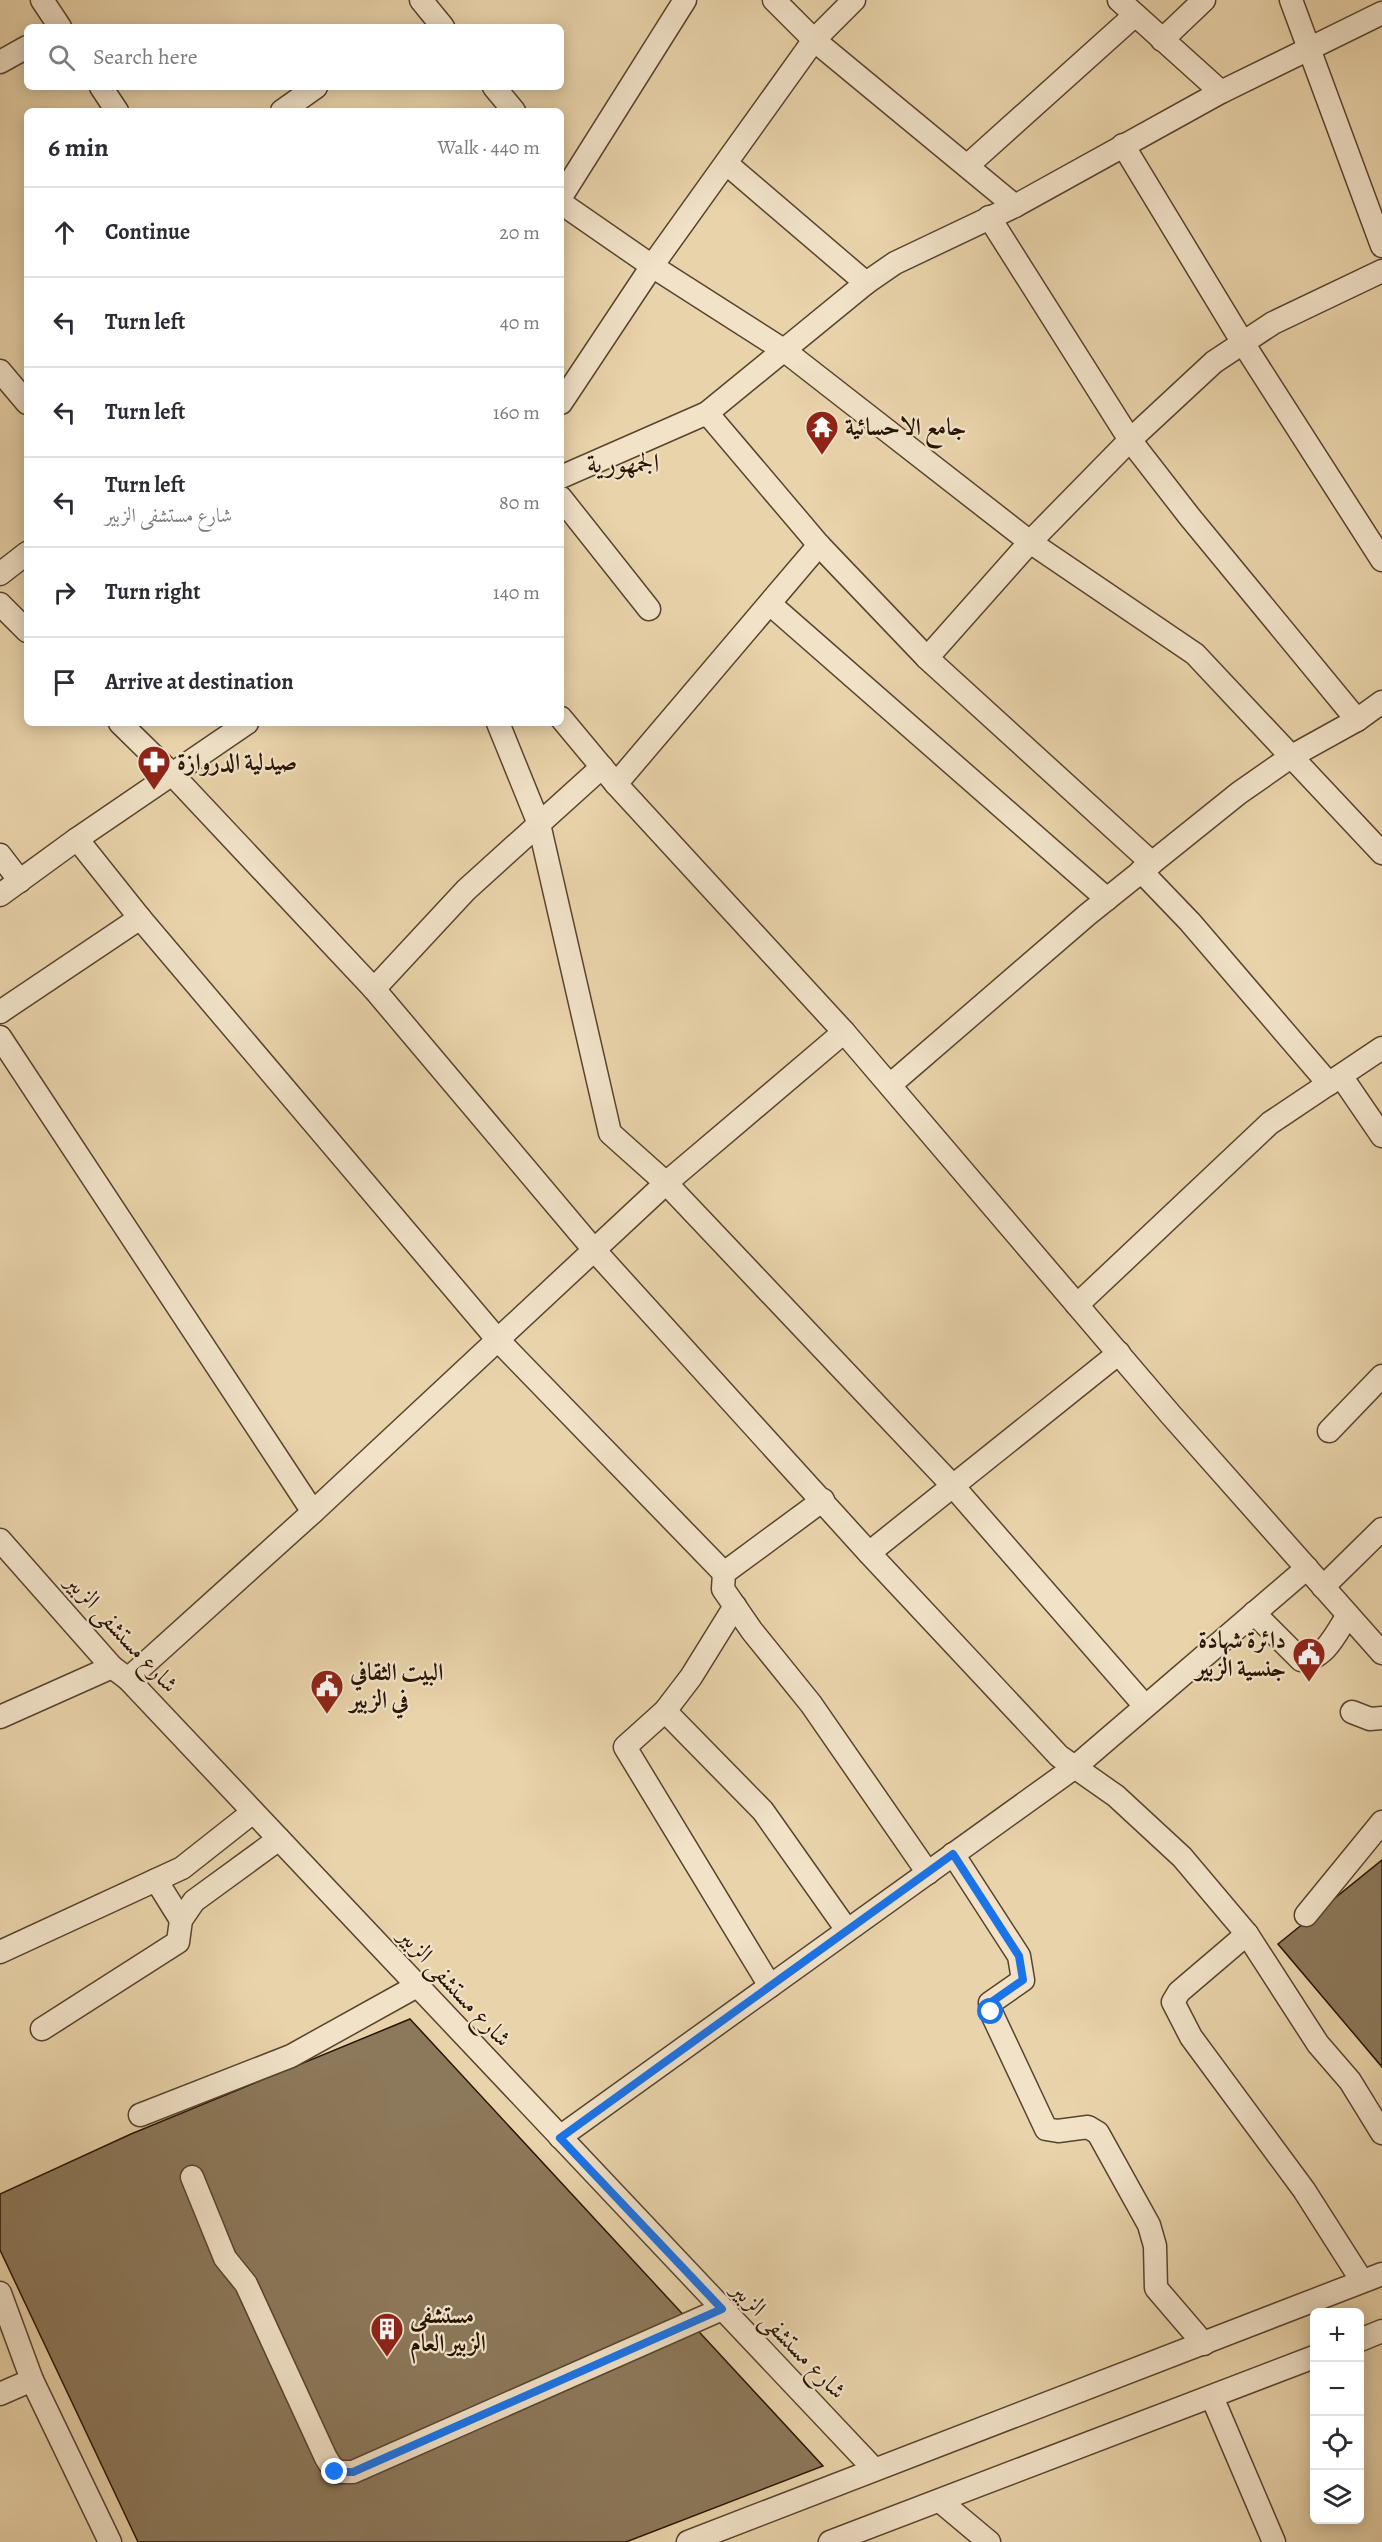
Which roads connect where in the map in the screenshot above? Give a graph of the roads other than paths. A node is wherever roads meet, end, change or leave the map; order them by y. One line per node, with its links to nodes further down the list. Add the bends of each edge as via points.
1 (42, 0): 10 (street)
2 (421, 0): 11 (street)
3 (685, 0): 27 (street)
4 (774, 0): 13 (street)
5 (854, 0): 13 (street)
6 (1204, 0): 12 (street)
7 (1291, 0): 15 (street)
8 (1127, 7): 12 (street); 26 (street)
9 (1382, 13): 15 (street)
10 (58, 24)
11 (441, 24)
12 (1162, 39): 20 (street)
13 (814, 40): 25 (street); 26 (street)
14 (24, 49): 16 (street)
15 (1309, 51): 20 (street); 31 (street)
16 (0, 62)
17 (103, 90): 21 (street)
18 (312, 90): 22 (street)
19 (496, 90): 23 (street)
20 (1221, 92): 24 (street)
21 (115, 108)
22 (286, 108)
23 (512, 108)
24 (1123, 145): 29 (street); 35 (street)
25 (727, 164): 32 (street); 34 (street)
26 (967, 166): 29 (street)
27 (565, 181)
28 (564, 205): 32 (street)
29 (1014, 206): 30 (street)
30 (989, 218): 34 (street, via 895,263); 41 (street)
31 (1382, 246)
32 (652, 266): 36 (street); 38 (street)
33 (1382, 271): 35 (street, via 1273,324)
34 (866, 283): 36 (street)
35 (1243, 343): 41 (street, via 1214,362); 47 (street)
36 (785, 351): 40 (street); 44 (street)
37 (0, 372): 39 (street)
38 (564, 398)
39 (24, 400)
40 (706, 413): 42 (street); 45 (street)
41 (1130, 440): 44 (street); 55 (street)
42 (564, 476)
43 (564, 502): 51 (street)
44 (1030, 542): 53 (street); 60 (street, via 1195,654)
45 (819, 545): 50 (street); 53 (street)
46 (24, 555): 48 (street)
47 (1382, 560)
48 (0, 574)
49 (0, 604): 52 (street)
50 (770, 604): 62 (street); 70 (street)
51 (649, 609)
52 (24, 628)
53 (927, 658): 67 (street)
54 (1382, 702): 55 (street)
55 (1357, 720): 60 (street)
56 (564, 722): 62 (street)
57 (123, 726): 61 (street)
58 (243, 726): 61 (street)
59 (499, 726): 63 (street)
60 (1292, 756): 65 (street); 67 (street)
61 (172, 774): 64 (street); 72 (street)
62 (609, 775): 63 (street); 74 (street)
63 (539, 824): 72 (street, via 466,890); 80 (street, via 610,1133)
64 (77, 839): 68 (street); 71 (street)
65 (1382, 852)
66 (0, 855): 68 (street)
67 (1147, 867): 70 (street); 77 (street, via 1190,922)
68 (20, 881): 69 (street)
69 (0, 895)
70 (1107, 899): 78 (street)
71 (140, 918): 73 (street); 83 (street)
72 (374, 989): 81 (street)
73 (0, 1012)
74 (844, 1032): 78 (street); 80 (street)
75 (0, 1037): 89 (street)
76 (1382, 1048): 77 (street)
77 (1335, 1080): 79 (street); 82 (street, via 1270,1123)
78 (890, 1085): 82 (street)
79 (1382, 1136)
80 (666, 1183): 81 (street); 87 (street)
81 (595, 1251): 83 (street); 88 (street)
82 (1077, 1305): 84 (street)
83 (497, 1339): 89 (street); 94 (street)
84 (1119, 1353): 87 (street); 93 (street)
85 (1382, 1376): 86 (street)
86 (1329, 1431)
87 (953, 1486): 92 (street); 101 (street)
88 (823, 1500): 92 (street); 94 (street)
89 (313, 1512): 100 (street)
90 (1382, 1529): 95 (street)
91 (0, 1540): 100 (street, شارع مستشفى الزبير)
92 (869, 1553): 106 (street, via 1059,1756)
93 (1307, 1568): 95 (street); 97 (street)
94 (724, 1573): 96 (street, via 723,1589)
95 (1323, 1587): 98 (street)
96 (735, 1606): 102 (street); 111 (street, via 812,1704)
97 (1254, 1613): 98 (street, via 1301,1660 1320,1655); 101 (street)
98 (1348, 1615): 99 (street)
99 (1382, 1653)
100 (120, 1673): 104 (street); 107 (street, شارع مستشفى الزبير)
101 (1145, 1706): 106 (street)
102 (665, 1711): 115 (street, via 763,1811); 119 (street, via 625,1747)
103 (1352, 1712): 105 (street, via 1370,1719)
104 (0, 1717)
105 (1382, 1718)
106 (1075, 1767): 110 (street); 116 (street, via 1116,1796 1182,1857)
107 (253, 1812): 109 (street, شارع مستشفى الزبير); 112 (street, via 182,1868)
108 (1382, 1822): 113 (street)
109 (279, 1839): 114 (street, via 194,1901); 118 (street, شارع مستشفى الزبير)
110 (953, 1854): 111 (street); 130 (street, via 1019,1956 1023,1980 990,2003 991,2012 1046,2128 1058,2131 1088,2127 1098,2133 1149,2225 1155,2246 1156,2288)
111 (928, 1873): 115 (street)
112 (156, 1880): 114 (street); 117 (street)
113 (1306, 1915)
114 (181, 1920): 120 (street, via 178,1942)
115 (847, 1930): 119 (street)
116 (1247, 1934): 122 (street); 125 (street, via 1179,1992 1173,2002 1191,2037)
117 (0, 1952)
118 (417, 1986): 121 (street, via 291,2056); 123 (street, شارع مستشفى الزبير)
119 (770, 1986): 123 (street)
120 (42, 2029)
121 (140, 2115)
122 (1382, 2133)
123 (560, 2138): 127 (street, شارع مستشفى الزبير)
124 (192, 2177): 127 (street, via 225,2258 246,2284 335,2472 353,2472)
125 (1372, 2278): 130 (street)
126 (0, 2293): 132 (street)
127 (722, 2309): 135 (street, شارع مستشفى الزبير)
128 (1382, 2331): 129 (street)
129 (1364, 2338)
130 (1204, 2344): 135 (street)
131 (1310, 2359): 134 (street)
132 (32, 2380): 133 (street); 137 (street)
133 (0, 2394)
134 (1212, 2397): 136 (street); 141 (street)
135 (874, 2469): 138 (street)
136 (940, 2501): 139 (street); 140 (street)
137 (110, 2542)
138 (688, 2542)
139 (830, 2542)
140 (989, 2542)
141 (1274, 2542)

